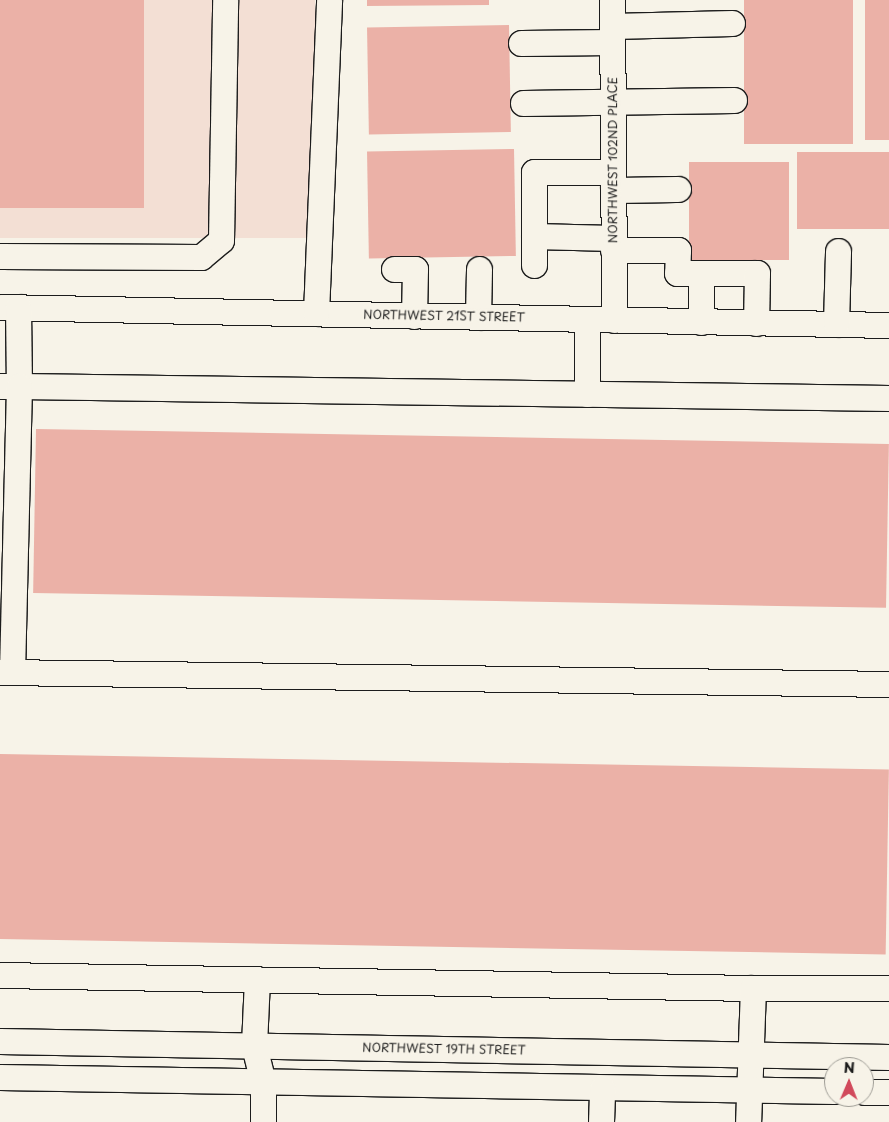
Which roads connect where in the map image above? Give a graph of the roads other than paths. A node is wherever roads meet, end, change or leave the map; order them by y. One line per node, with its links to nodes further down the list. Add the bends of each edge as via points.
1 (225, 0): 15 (street, via 221,240 202,257)
2 (329, 0): 21 (street)
3 (612, 0): 5 (street, NORTHWEST 102ND PLACE)
4 (732, 23): 5 (street)
5 (612, 34): 6 (street); 9 (street, NORTHWEST 102ND PLACE)
6 (521, 43)
7 (734, 100): 9 (street)
8 (524, 103): 9 (street)
9 (612, 103): 10 (street, NORTHWEST 102ND PLACE)
10 (613, 181): 11 (street); 12 (street, via 534,172); 13 (street, NORTHWEST 102ND PLACE)
11 (678, 188)
12 (534, 236): 13 (street); 16 (street)
13 (613, 244): 19 (street, via 678,250 677,274); 25 (street, NORTHWEST 102ND PLACE)
14 (838, 251): 28 (street)
15 (0, 256)
16 (534, 265)
17 (394, 268): 22 (street, via 415,269)
18 (479, 269): 23 (street)
19 (701, 273): 26 (street); 27 (street, via 757,273)
20 (9, 307): 21 (street, NORTHWEST 21ST STREET); 30 (street)
21 (316, 313): 22 (street, NORTHWEST 21ST STREET)
22 (414, 316): 23 (street, NORTHWEST 21ST STREET)
23 (478, 317): 24 (street, NORTHWEST 21ST STREET)
24 (587, 320): 25 (street, NORTHWEST 21ST STREET); 31 (street)
25 (614, 320): 26 (street, NORTHWEST 21ST STREET)
26 (701, 322): 27 (street, NORTHWEST 21ST STREET)
27 (756, 323): 28 (street, NORTHWEST 21ST STREET)
28 (836, 324): 29 (street, NORTHWEST 21ST STREET)
29 (889, 325)
30 (9, 386): 31 (street); 33 (street)
31 (587, 394): 32 (street)
32 (889, 398)
33 (6, 672): 34 (street)
34 (889, 684)
35 (0, 975): 36 (street)
36 (257, 979): 37 (street); 40 (street)
37 (753, 988): 38 (street); 41 (street)
38 (889, 988)
39 (0, 1041): 40 (street, NORTHWEST 19TH STREET)
40 (254, 1046): 41 (street, NORTHWEST 19TH STREET); 44 (street)
41 (751, 1054): 42 (street, NORTHWEST 19TH STREET); 46 (street)
42 (889, 1057)
43 (0, 1077): 44 (street)
44 (263, 1082): 45 (street); 50 (street)
45 (602, 1088): 46 (street); 51 (street)
46 (749, 1090): 47 (street); 52 (street)
47 (824, 1091)
48 (874, 1092): 49 (street)
49 (889, 1092)
50 (262, 1122)
51 (601, 1122)
52 (748, 1122)

